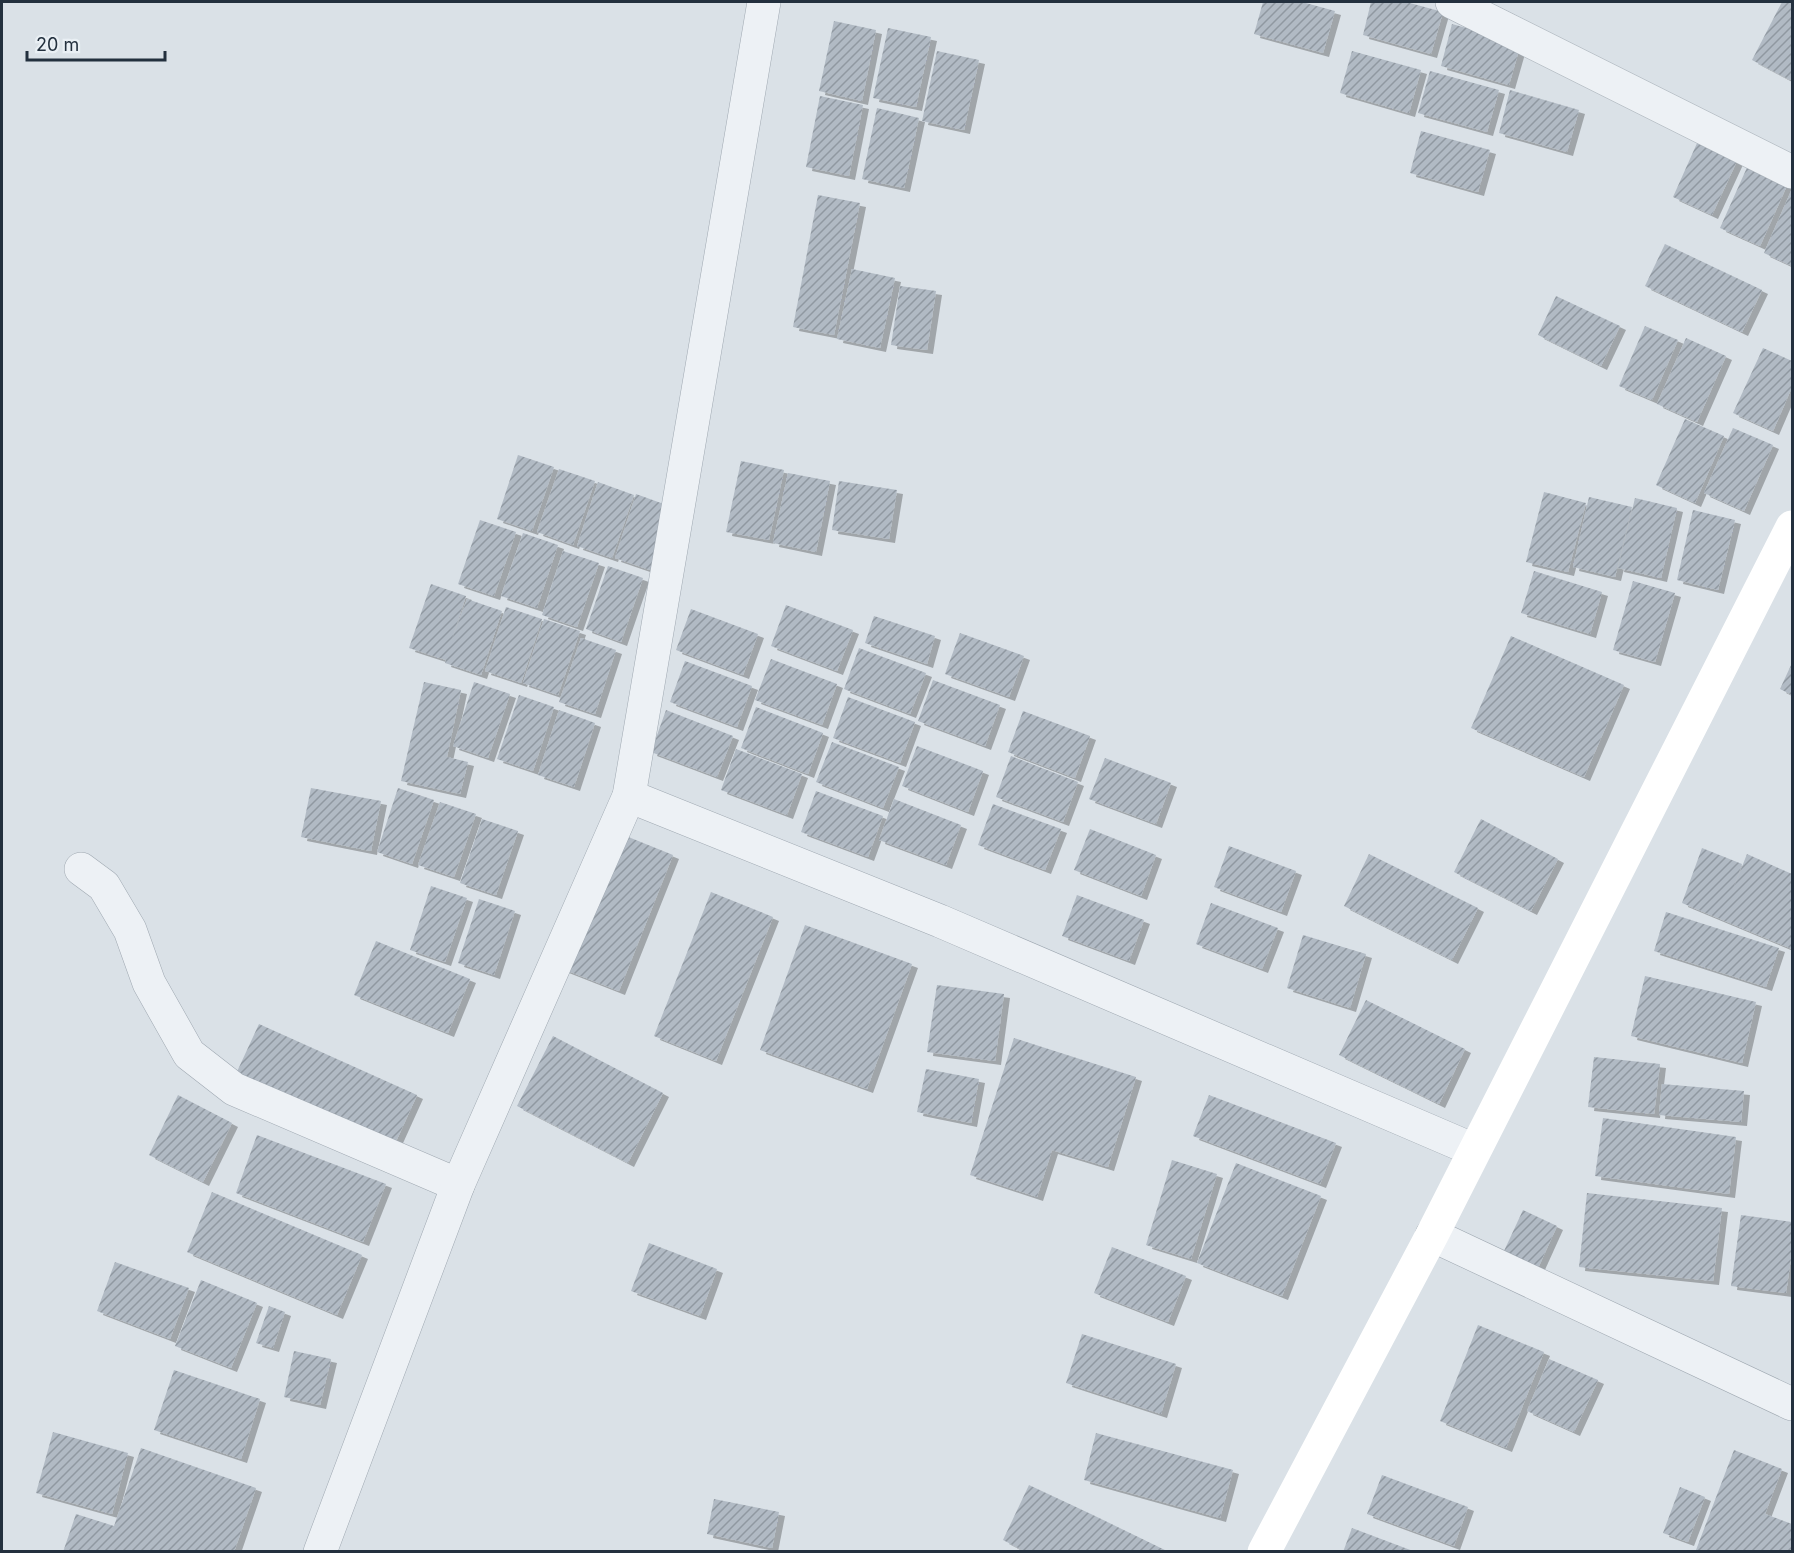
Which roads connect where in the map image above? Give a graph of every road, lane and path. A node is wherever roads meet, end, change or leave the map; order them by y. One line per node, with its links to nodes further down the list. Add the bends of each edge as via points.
1 (764, 2): 5 (street)
2 (1452, 2): 3 (street)
3 (1792, 172)
4 (1792, 527): 7 (main road)
5 (629, 796): 7 (street, via 940,921); 8 (street)
6 (81, 869): 8 (street, via 104,886 130,930 149,983 189,1054 234,1089)
7 (1474, 1150): 9 (main road)
8 (458, 1185): 11 (street)
9 (1432, 1235): 10 (street); 12 (main road)
10 (1792, 1404)
11 (320, 1551)
12 (1264, 1551)

